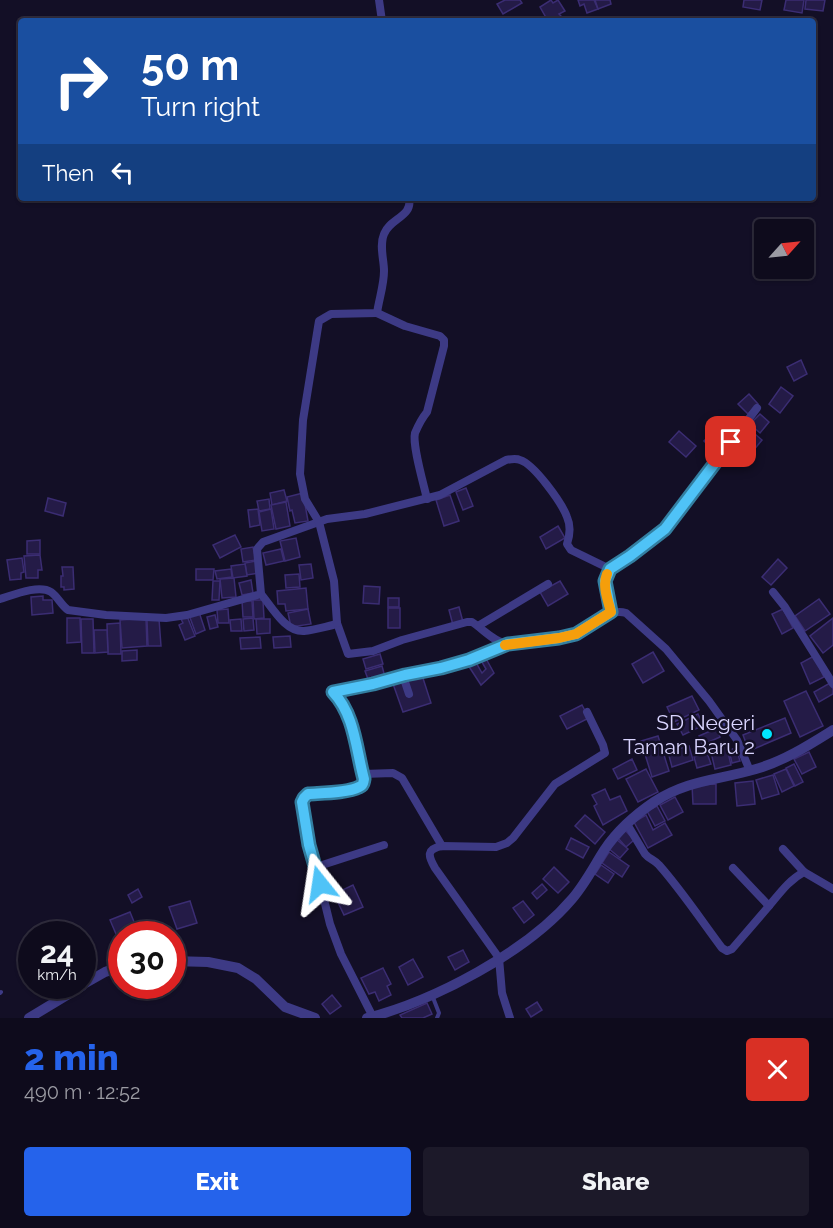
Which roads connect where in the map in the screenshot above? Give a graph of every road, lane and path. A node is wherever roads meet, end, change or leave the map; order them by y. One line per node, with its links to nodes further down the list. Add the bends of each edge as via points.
1 (380, 0): 2 (street)
2 (382, 18)
3 (410, 201): 4 (street, via 407,213 384,233 384,271)
4 (377, 313): 6 (street, via 444,340 427,412 415,435); 7 (street, via 331,315 319,321 303,420 300,474 305,499)
5 (757, 408): 8 (street, via 665,529)
6 (427, 499): 7 (street); 8 (street, via 506,460 520,459 545,481 567,516 567,544 571,550)
7 (319, 522): 11 (street, via 259,546); 14 (street, via 334,581)
8 (610, 569): 13 (street, via 605,581)
9 (548, 584): 15 (street)
10 (773, 592): 18 (street)
11 (261, 594): 12 (street, via 166,618 68,609 46,590); 14 (street, via 284,624 292,628 306,631)
12 (0, 599)
13 (611, 612): 16 (street, via 576,634); 22 (street, via 626,613 673,657 731,730)
14 (337, 623): 15 (street, via 348,654 373,651 468,622)
15 (478, 626): 16 (street)
16 (508, 644): 17 (street, via 469,660)
17 (405, 675): 19 (street); 23 (street, via 333,692 351,723)
18 (833, 684)
19 (409, 693)
20 (587, 712): 26 (street, via 605,753 555,784 507,843 496,847)
21 (833, 730): 22 (street, via 797,752)
22 (750, 771): 24 (street, via 692,784 662,797)
23 (363, 774): 26 (street, via 393,773 402,778); 28 (street, via 360,787 308,794 304,798 309,845)
24 (627, 824): 32 (street, via 646,856 657,863 724,950 732,949); 33 (street, via 567,904)
25 (384, 845): 28 (street)
26 (442, 846): 33 (street, via 431,849 430,860)
27 (783, 849): 30 (street)
28 (316, 867): 37 (street, via 340,954)
29 (733, 868): 32 (street)
30 (804, 872): 31 (street); 32 (street, via 792,879)
31 (833, 889)
32 (769, 906)
33 (499, 958): 35 (street); 41 (street, via 502,993)
34 (186, 961): 39 (street, via 238,968 256,979 285,1007)
35 (432, 994): 37 (street); 40 (lane)
36 (60, 999): 38 (street)
37 (370, 1017)
38 (29, 1018)
39 (315, 1018)
40 (437, 1018)
41 (510, 1018)

